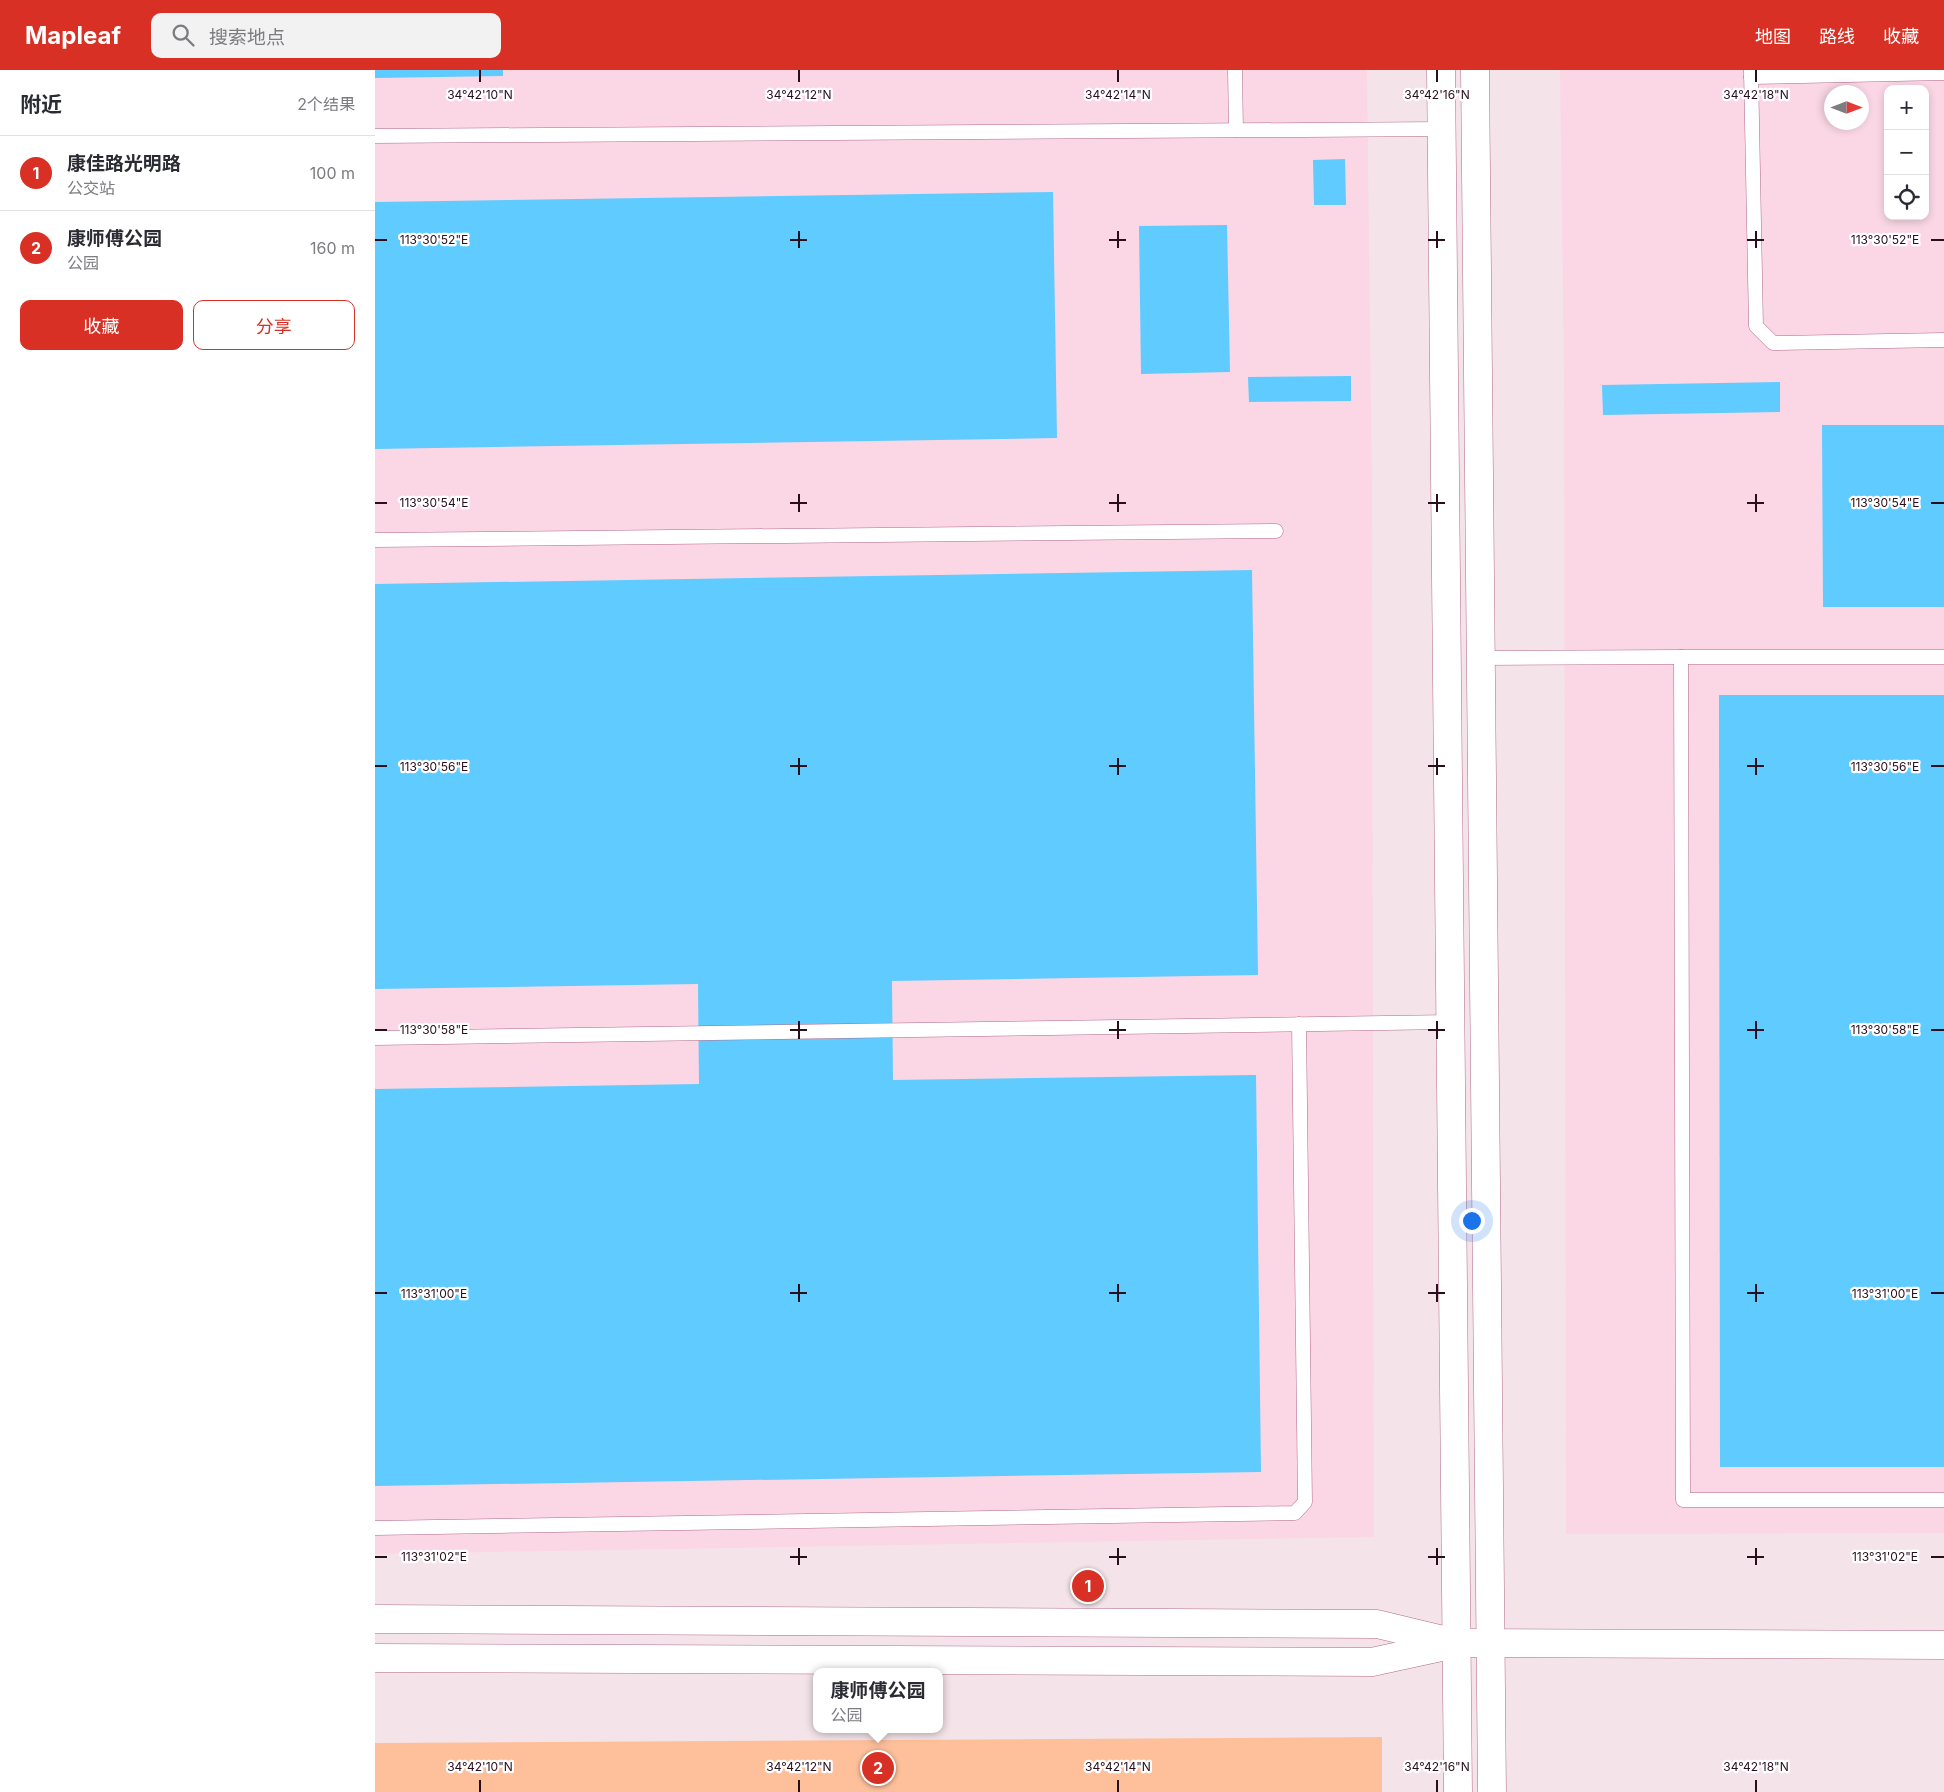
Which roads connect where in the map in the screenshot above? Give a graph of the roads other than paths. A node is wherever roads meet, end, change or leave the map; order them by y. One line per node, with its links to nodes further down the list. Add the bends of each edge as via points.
1 (1235, 70): 7 (lane)
2 (1441, 70): 6 (street)
3 (1475, 70): 14 (street)
4 (1751, 73): 5 (lane); 9 (lane, via 1756,326 1773,343)
5 (1944, 73)
6 (1441, 129): 7 (lane); 15 (street)
7 (1236, 130): 8 (lane)
8 (375, 136)
9 (1944, 340)
10 (1276, 531): 11 (lane)
11 (375, 540)
12 (1681, 657): 13 (lane); 14 (lane); 18 (lane, via 1683,1500)
13 (1944, 657)
14 (1481, 658): 22 (street)
15 (1450, 1022): 16 (lane); 21 (street)
16 (1299, 1024): 17 (lane); 19 (lane, via 1305,1502 1295,1513)
17 (375, 1038)
18 (1944, 1500)
19 (375, 1528)
20 (375, 1619): 21 (street, via 1377,1624)
21 (1457, 1643): 22 (street); 24 (street, via 1371,1662); 25 (street)
22 (1491, 1643): 23 (street); 26 (street)
23 (1944, 1645)
24 (375, 1658)
25 (1458, 1792)
26 (1493, 1792)

